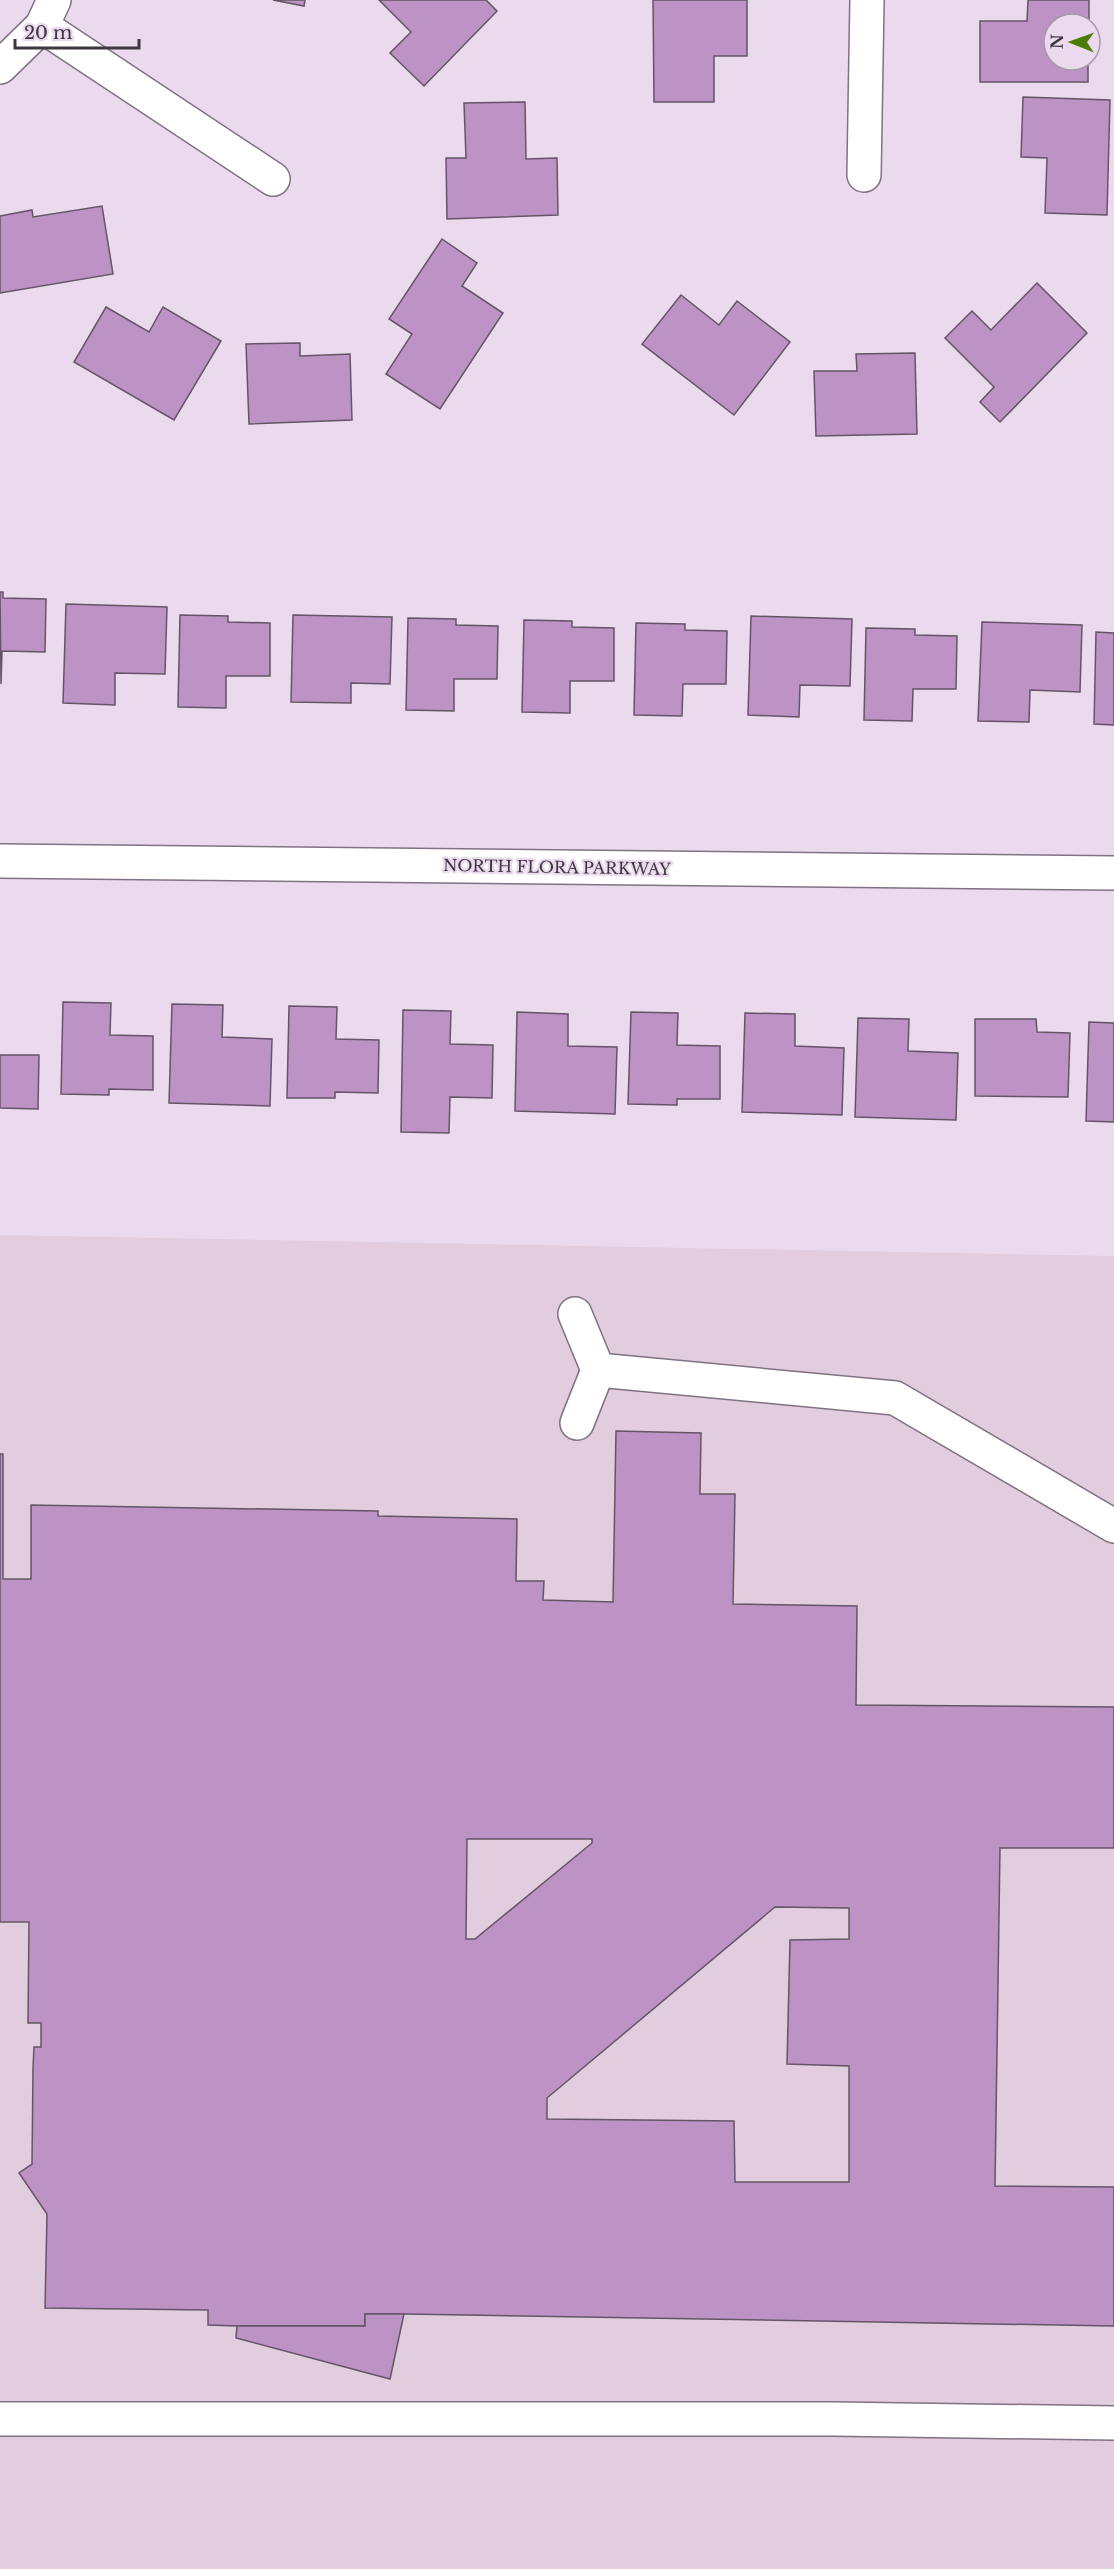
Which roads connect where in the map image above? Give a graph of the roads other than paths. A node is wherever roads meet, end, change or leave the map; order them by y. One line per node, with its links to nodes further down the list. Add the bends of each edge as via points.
1 (867, 0): 4 (street)
2 (48, 13): 3 (street); 5 (street)
3 (0, 67)
4 (864, 176)
5 (273, 179)
6 (0, 861): 7 (street, NORTH FLORA PARKWAY)
7 (1114, 873)
8 (575, 1314): 9 (street)
9 (598, 1370): 10 (street); 11 (street, via 895,1398)
10 (577, 1423)
11 (1114, 1526)
12 (0, 2419): 13 (street)
13 (1114, 2422)

